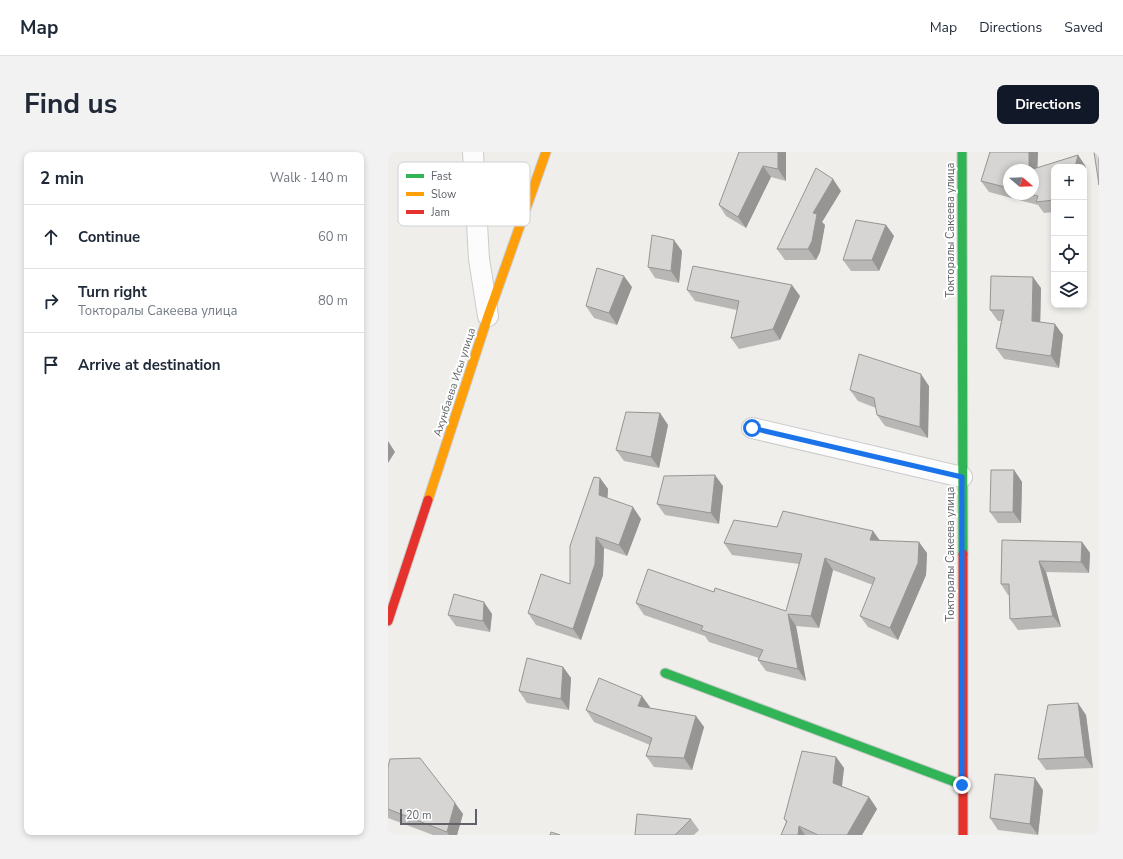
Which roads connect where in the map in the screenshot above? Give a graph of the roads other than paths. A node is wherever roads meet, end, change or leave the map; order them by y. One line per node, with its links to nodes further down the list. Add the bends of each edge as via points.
1 (473, 152): 4 (street)
2 (546, 152): 5 (street, Ахунбаева Исы улица)
3 (962, 152): 10 (street, Токторалы Сакеева улица)
4 (473, 162)
5 (530, 197)
6 (476, 226): 8 (street, via 478,259)
7 (520, 226): 8 (street, Ахунбаева Исы улица)
8 (488, 316): 11 (street, Ахунбаева Исы улица)
9 (752, 428): 10 (street)
10 (962, 477): 13 (street, Токторалы Сакеева улица)
11 (388, 621)
12 (665, 673): 13 (street)
13 (962, 785): 14 (street, Токторалы Сакеева улица)
14 (963, 835)

